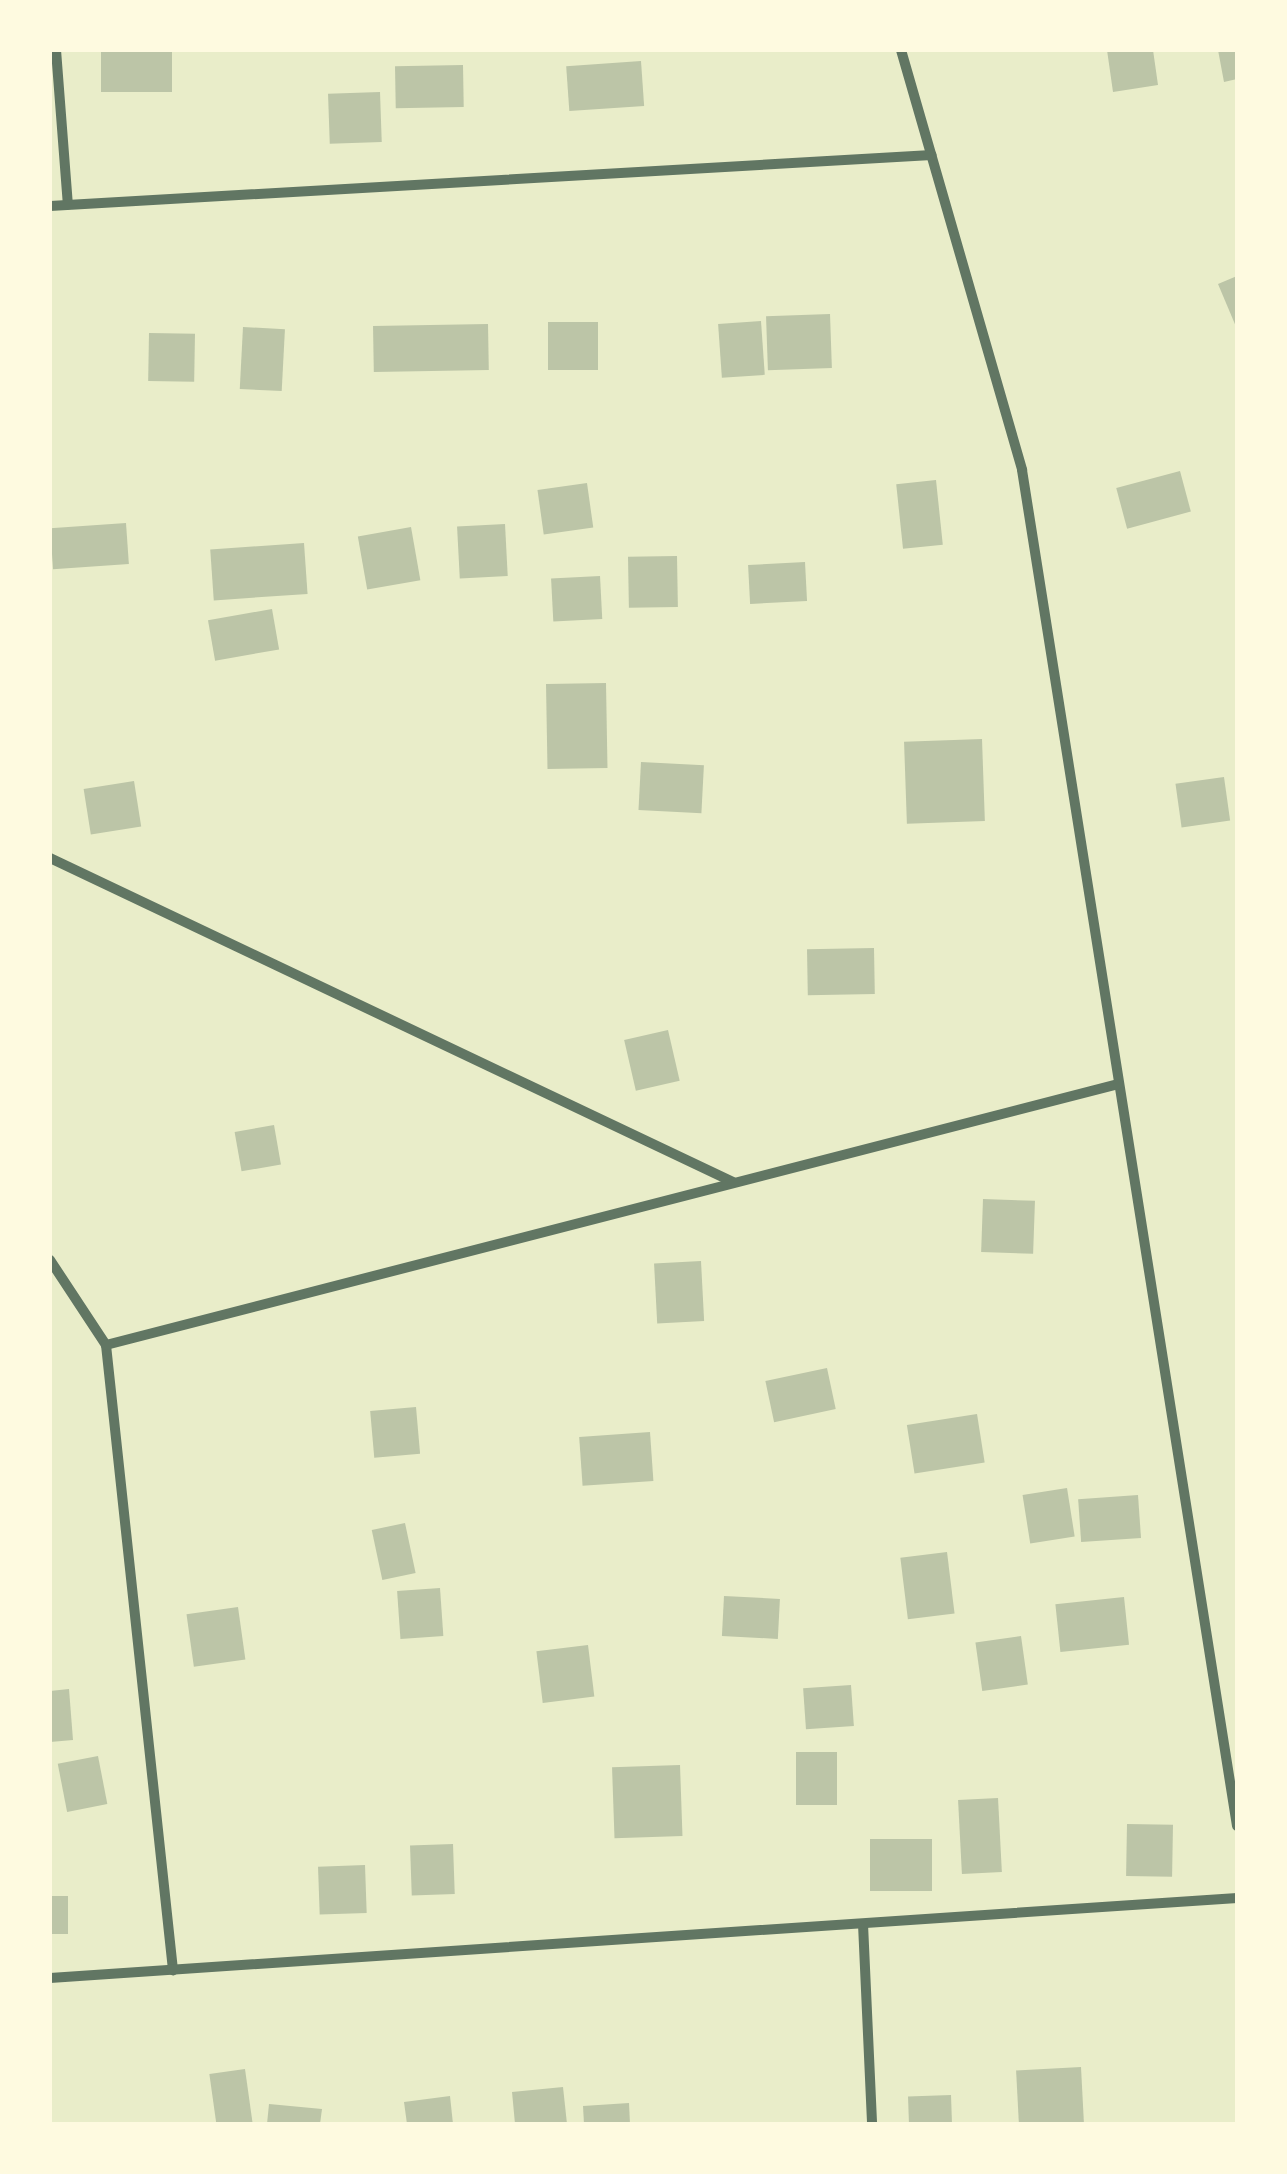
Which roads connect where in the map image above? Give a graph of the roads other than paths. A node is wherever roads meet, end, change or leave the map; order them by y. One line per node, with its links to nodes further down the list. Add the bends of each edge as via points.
1 (56, 50): 4 (street)
2 (902, 50): 3 (street)
3 (932, 156): 4 (street); 7 (street, via 1022,470)
4 (68, 205): 5 (street)
5 (50, 206)
6 (50, 858): 8 (street)
7 (1118, 1084): 8 (street); 11 (street)
8 (734, 1182): 10 (street)
9 (50, 1260): 10 (street)
10 (106, 1345): 14 (street)
11 (1237, 1826)
12 (1237, 1898): 13 (street)
13 (863, 1924): 14 (street); 16 (street)
14 (173, 1970): 15 (street)
15 (50, 1978)
16 (872, 2124)

